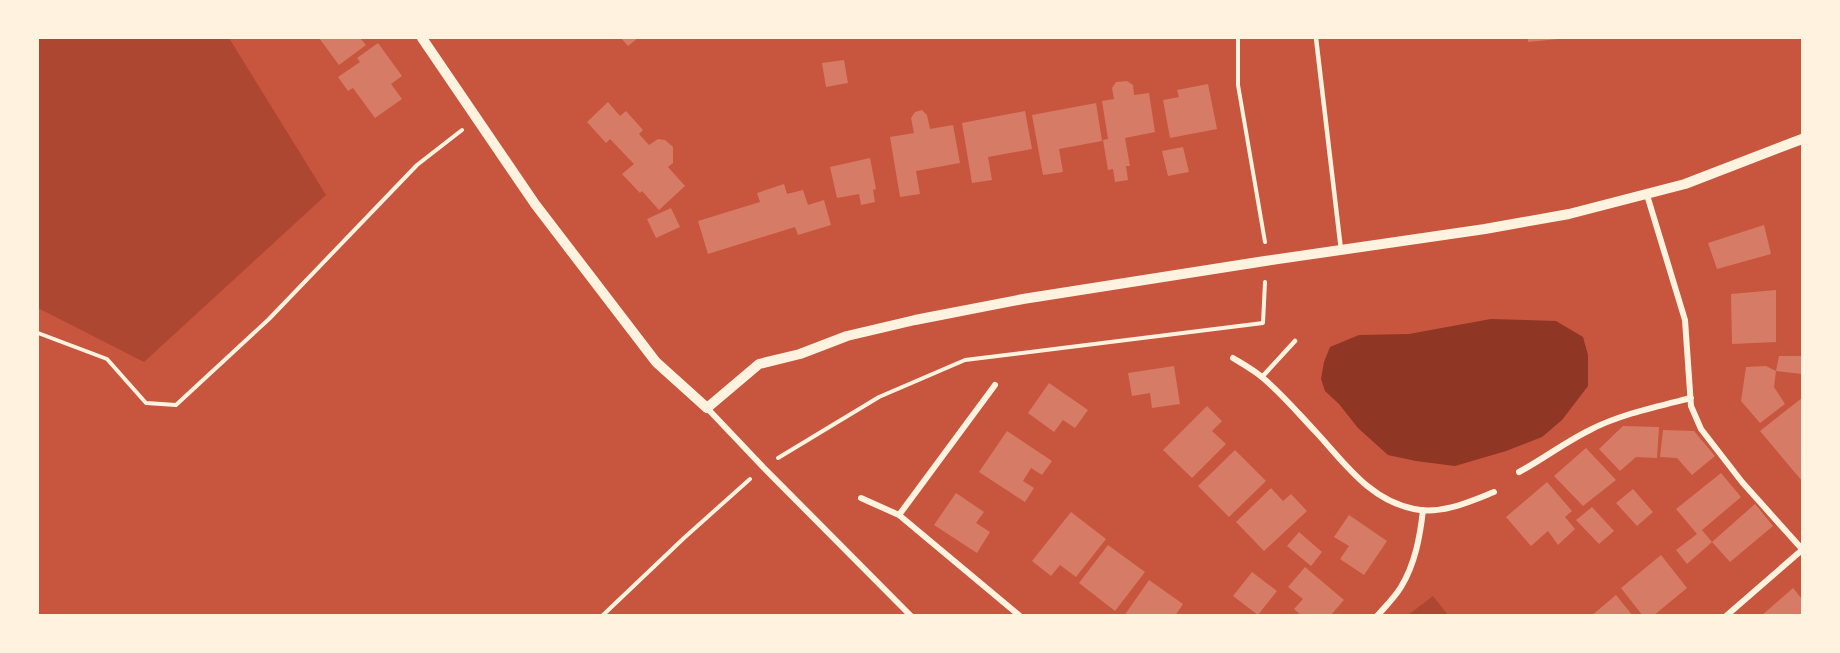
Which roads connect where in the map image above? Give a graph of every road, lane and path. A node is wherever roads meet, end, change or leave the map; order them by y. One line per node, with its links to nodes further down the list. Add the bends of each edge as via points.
1 (422, 38): 4 (street)
2 (1238, 38): 8 (path, via 1238,85 1265,240)
3 (1316, 38): 7 (lane)
4 (477, 118): 9 (path, via 417,165 269,319 176,405 146,403 107,359); 15 (street, via 535,204 656,362)
5 (1803, 139): 6 (street)
6 (1647, 195): 7 (street, via 1485,230); 14 (street, via 1685,320)
7 (1341, 250): 8 (street)
8 (1265, 261): 15 (street, via 1023,299 847,336 759,364); 16 (path, via 1263,323 965,360 879,397)
9 (38, 333)
10 (1295, 341): 12 (lane)
11 (1233, 358): 12 (street)
12 (1262, 377): 20 (street, via 1355,477 1389,501)
13 (995, 385): 21 (street)
14 (1691, 398): 17 (street, via 1641,410 1589,430); 22 (street, via 1701,429 1742,482)
15 (707, 408): 16 (street)
16 (763, 467): 23 (path); 24 (street)
17 (1519, 472)
18 (1494, 492): 20 (street, via 1465,504)
19 (861, 498): 21 (street)
20 (1423, 510): 26 (street, via 1415,555 1401,587)
21 (899, 515): 25 (street)
22 (1803, 549): 27 (street)
23 (602, 615)
24 (911, 615)
25 (1020, 615)
26 (1377, 615)
27 (1726, 615)

